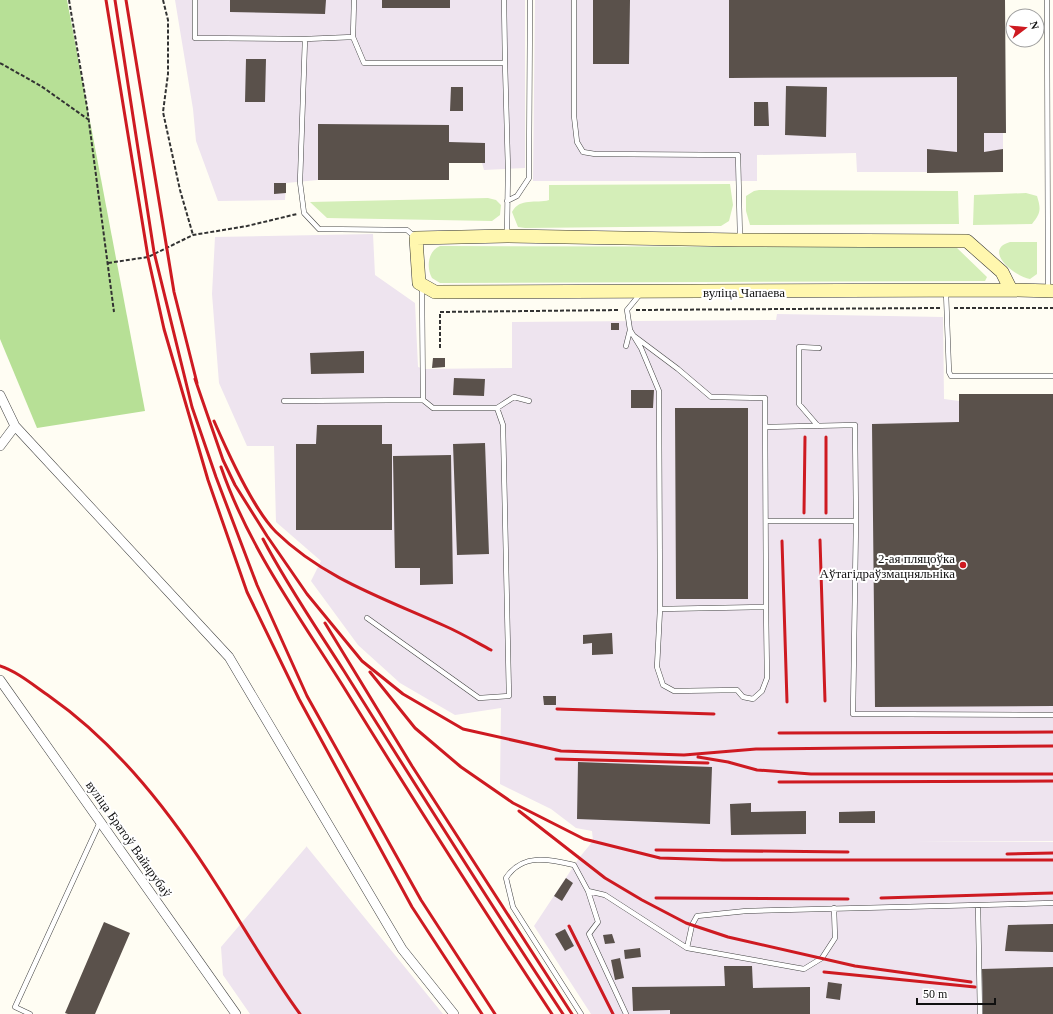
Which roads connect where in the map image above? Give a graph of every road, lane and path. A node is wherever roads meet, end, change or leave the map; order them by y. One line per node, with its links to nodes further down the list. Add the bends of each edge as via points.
1 (69, 0): 13 (path)
2 (164, 0): 16 (path, via 168,20 168,74 163,112)
3 (194, 0): 10 (lane, via 195,38)
4 (354, 0): 9 (lane)
5 (504, 0): 12 (lane)
6 (530, 0): 14 (lane, via 529,178 517,196)
7 (574, 0): 19 (lane, via 574,116 577,142 583,152 738,155)
8 (1047, 0): 24 (lane)
9 (353, 37): 10 (lane); 12 (lane, via 364,63)
10 (305, 39): 15 (lane, via 300,182)
11 (0, 63): 13 (path, via 41,86)
12 (505, 63): 14 (lane)
13 (89, 120): 20 (path)
14 (507, 201): 17 (lane)
15 (304, 213): 16 (path); 18 (lane, via 319,229 407,230)
16 (192, 235): 20 (path, via 148,257)
17 (507, 236): 18 (street); 19 (street)
18 (416, 238): 21 (street, via 419,282)
19 (740, 240): 22 (street, via 968,241 1002,272)
20 (108, 263): 29 (path)
21 (422, 284): 25 (street, вуліца Чапаева, via 435,292); 37 (lane)
22 (1011, 290): 23 (street, вуліца Чапаева); 24 (street, вуліца Чапаева)
23 (946, 291): 25 (street, вуліца Чапаева); 26 (lane)
24 (1050, 291)
25 (642, 292): 28 (lane)
26 (948, 308): 27 (path); 28 (path); 35 (lane, via 951,376)
27 (1053, 308)
28 (627, 310): 30 (lane); 33 (path, via 440,312)
29 (114, 312)
30 (630, 330): 31 (lane); 32 (lane)
31 (634, 336): 43 (lane, via 711,397 765,398); 48 (lane, via 659,391)
32 (626, 346)
33 (440, 348)
34 (819, 348): 42 (lane, via 799,347 799,404)
35 (1053, 376)
36 (0, 395): 41 (street)
37 (423, 400): 38 (lane); 40 (lane, via 433,408)
38 (284, 401)
39 (529, 401): 40 (lane, via 514,397)
40 (497, 408): 49 (lane, via 503,425 509,696 479,698)
41 (15, 426): 44 (street); 60 (street, via 229,657 402,949)
42 (818, 426): 43 (lane); 46 (lane, via 855,426)
43 (765, 427): 45 (lane)
44 (0, 446)
45 (766, 521): 46 (lane); 47 (lane)
46 (856, 521): 51 (lane, via 853,714)
47 (766, 607): 48 (lane); 48 (lane, via 767,678 762,691 753,699 743,696 737,690 674,691 663,685 657,667)
48 (660, 609)
49 (366, 618)
50 (0, 680): 52 (street, вуліца Братоў Вайнрубаў)
51 (1053, 715)
52 (100, 821): 58 (lane, via 15,1007); 59 (street, вуліца Братоў Вайнрубаў)
53 (588, 891): 57 (lane, via 605,894); 61 (lane, via 574,865 554,860 530,859 510,871 506,878 513,907); 62 (lane, via 598,922 590,934)
54 (1053, 903): 55 (lane)
55 (978, 905): 56 (lane); 63 (lane)
56 (834, 908): 57 (lane, via 746,911 697,916 692,925); 57 (lane, via 835,938 822,958 804,969)
57 (688, 948)
58 (30, 1014)
59 (236, 1014)
60 (454, 1014)
61 (581, 1014)
62 (626, 1014)
63 (980, 1014)

